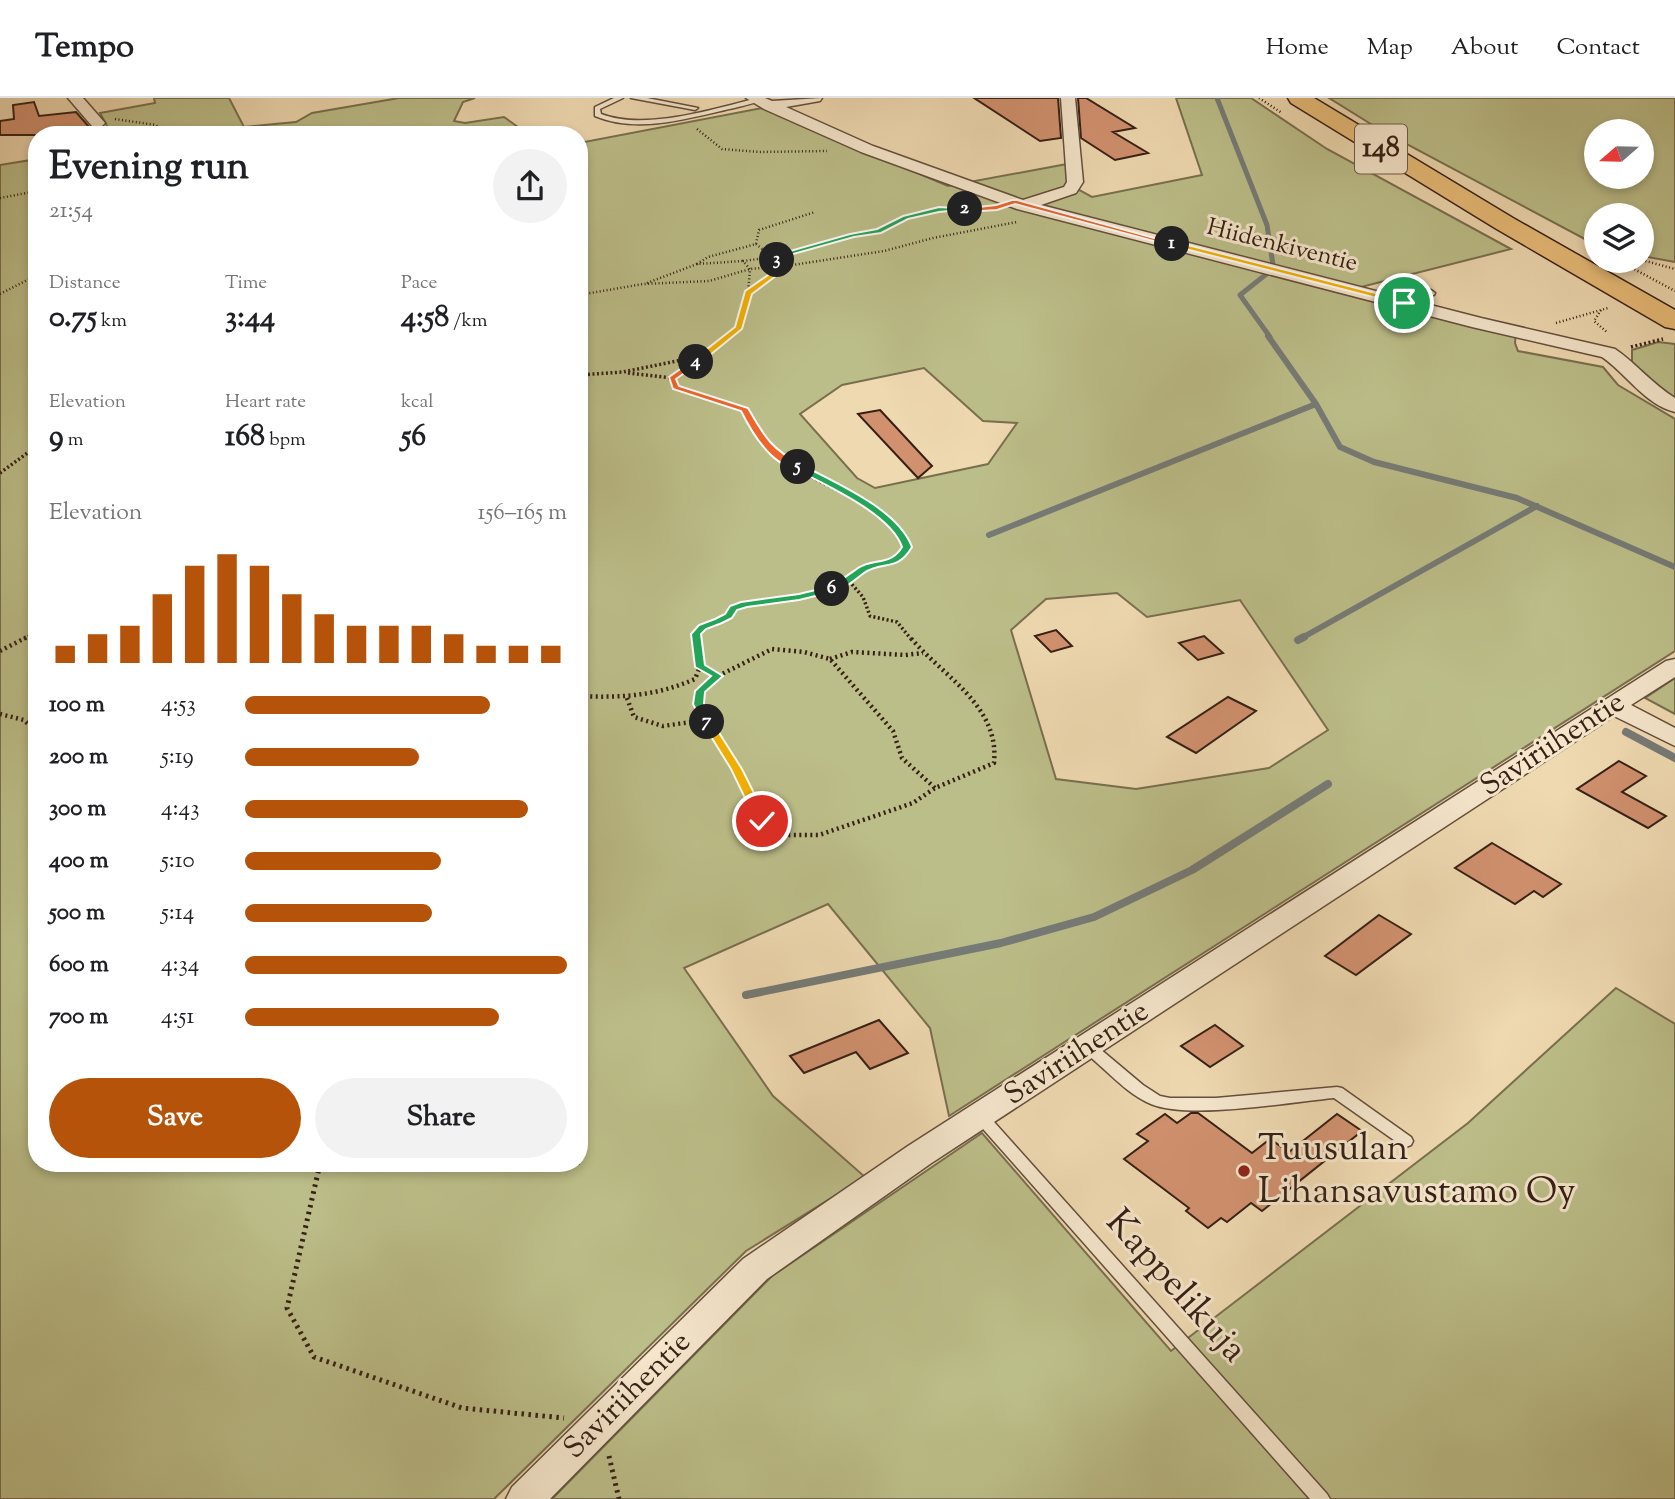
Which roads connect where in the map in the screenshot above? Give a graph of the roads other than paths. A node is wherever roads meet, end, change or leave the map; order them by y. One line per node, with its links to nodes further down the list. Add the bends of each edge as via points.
1 (75, 98): 9 (street)
2 (620, 98): 8 (lane, via 597,108 597,116 626,123)
3 (634, 98): 8 (lane, via 674,106)
4 (815, 98): 7 (street)
5 (1068, 98): 10 (street, via 1076,183 1070,190)
6 (1299, 98): 13 (main road, 148, via 1504,223)
7 (760, 101): 8 (lane); 10 (street, Hiidenkiventie, via 867,149)
8 (727, 107)
9 (95, 121)
10 (1021, 208): 12 (street, Hiidenkiventie)
11 (1431, 293): 12 (lane, via 1412,296)
12 (1404, 303): 14 (street, Hiidenkiventie, via 1520,332 1612,345 1651,392)
13 (1674, 319)
14 (1675, 406)
15 (1675, 666): 16 (street, Saviriihentie)
16 (1613, 706): 17 (street); 18 (street, Saviriihentie)
17 (1675, 738)
18 (1088, 1047): 19 (street, Saviriihentie); 20 (lane, via 1156,1100 1171,1104 1338,1093)
19 (981, 1117): 21 (street, Saviriihentie, via 755,1269); 22 (lane, Kappelikuja)
20 (1406, 1142)
21 (525, 1499)
22 (1321, 1499)

